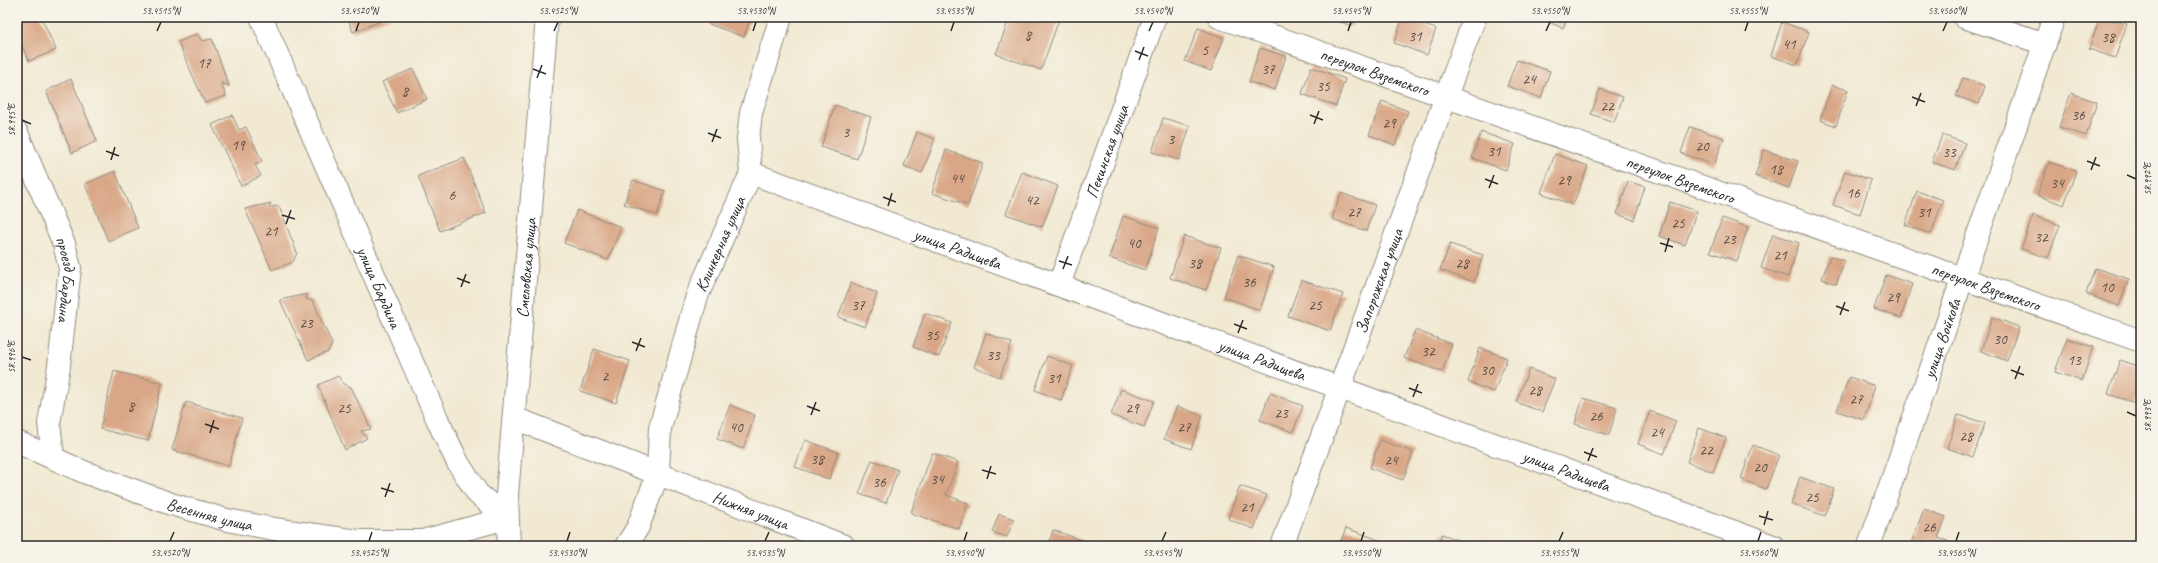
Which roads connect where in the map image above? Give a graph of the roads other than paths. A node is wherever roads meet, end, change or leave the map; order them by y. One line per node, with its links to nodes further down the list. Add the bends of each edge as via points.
1 (261, 17): 21 (street, улица Бардина, via 444,435 478,494)
2 (547, 17): 17 (street, Смеловская улица)
3 (781, 17): 12 (street, Клинкерная улица, via 751,113 748,140)
4 (1155, 17): 14 (street, Пекинская улица)
5 (1219, 17): 10 (street, переулок Вяземского)
6 (1475, 17): 10 (street, Запорожская улица)
7 (1964, 17): 9 (street)
8 (2054, 17): 9 (street, улица Войкова)
9 (2045, 44): 13 (street, улица Войкова)
10 (1446, 97): 13 (street, переулок Вяземского); 16 (street, Запорожская улица)
11 (17, 133): 19 (street, проезд Бардина, via 64,244 70,268 50,423)
12 (751, 173): 14 (street, улица Радищева); 20 (street, Клинкерная улица, via 697,296 660,428)
13 (1964, 279): 15 (street, переулок Вяземского); 27 (street, улица Войкова)
14 (1059, 285): 16 (street, улица Радищева)
15 (2141, 341)
16 (1340, 387): 25 (street, Запорожская улица); 26 (street, улица Радищева)
17 (514, 418): 20 (street, Нижняя улица); 21 (street, Смеловская улица)
18 (17, 442): 19 (street, Весенняя улица)
19 (53, 457): 21 (street, Весенняя улица, via 84,472 171,504 227,520 320,536 358,540 422,541)
20 (658, 473): 23 (street, Клинкерная улица, via 638,527); 24 (street, Нижняя улица)
21 (507, 518): 22 (street)
22 (509, 546)
23 (626, 546)
24 (844, 546)
25 (1282, 546)
26 (1773, 546)
27 (1869, 546)

